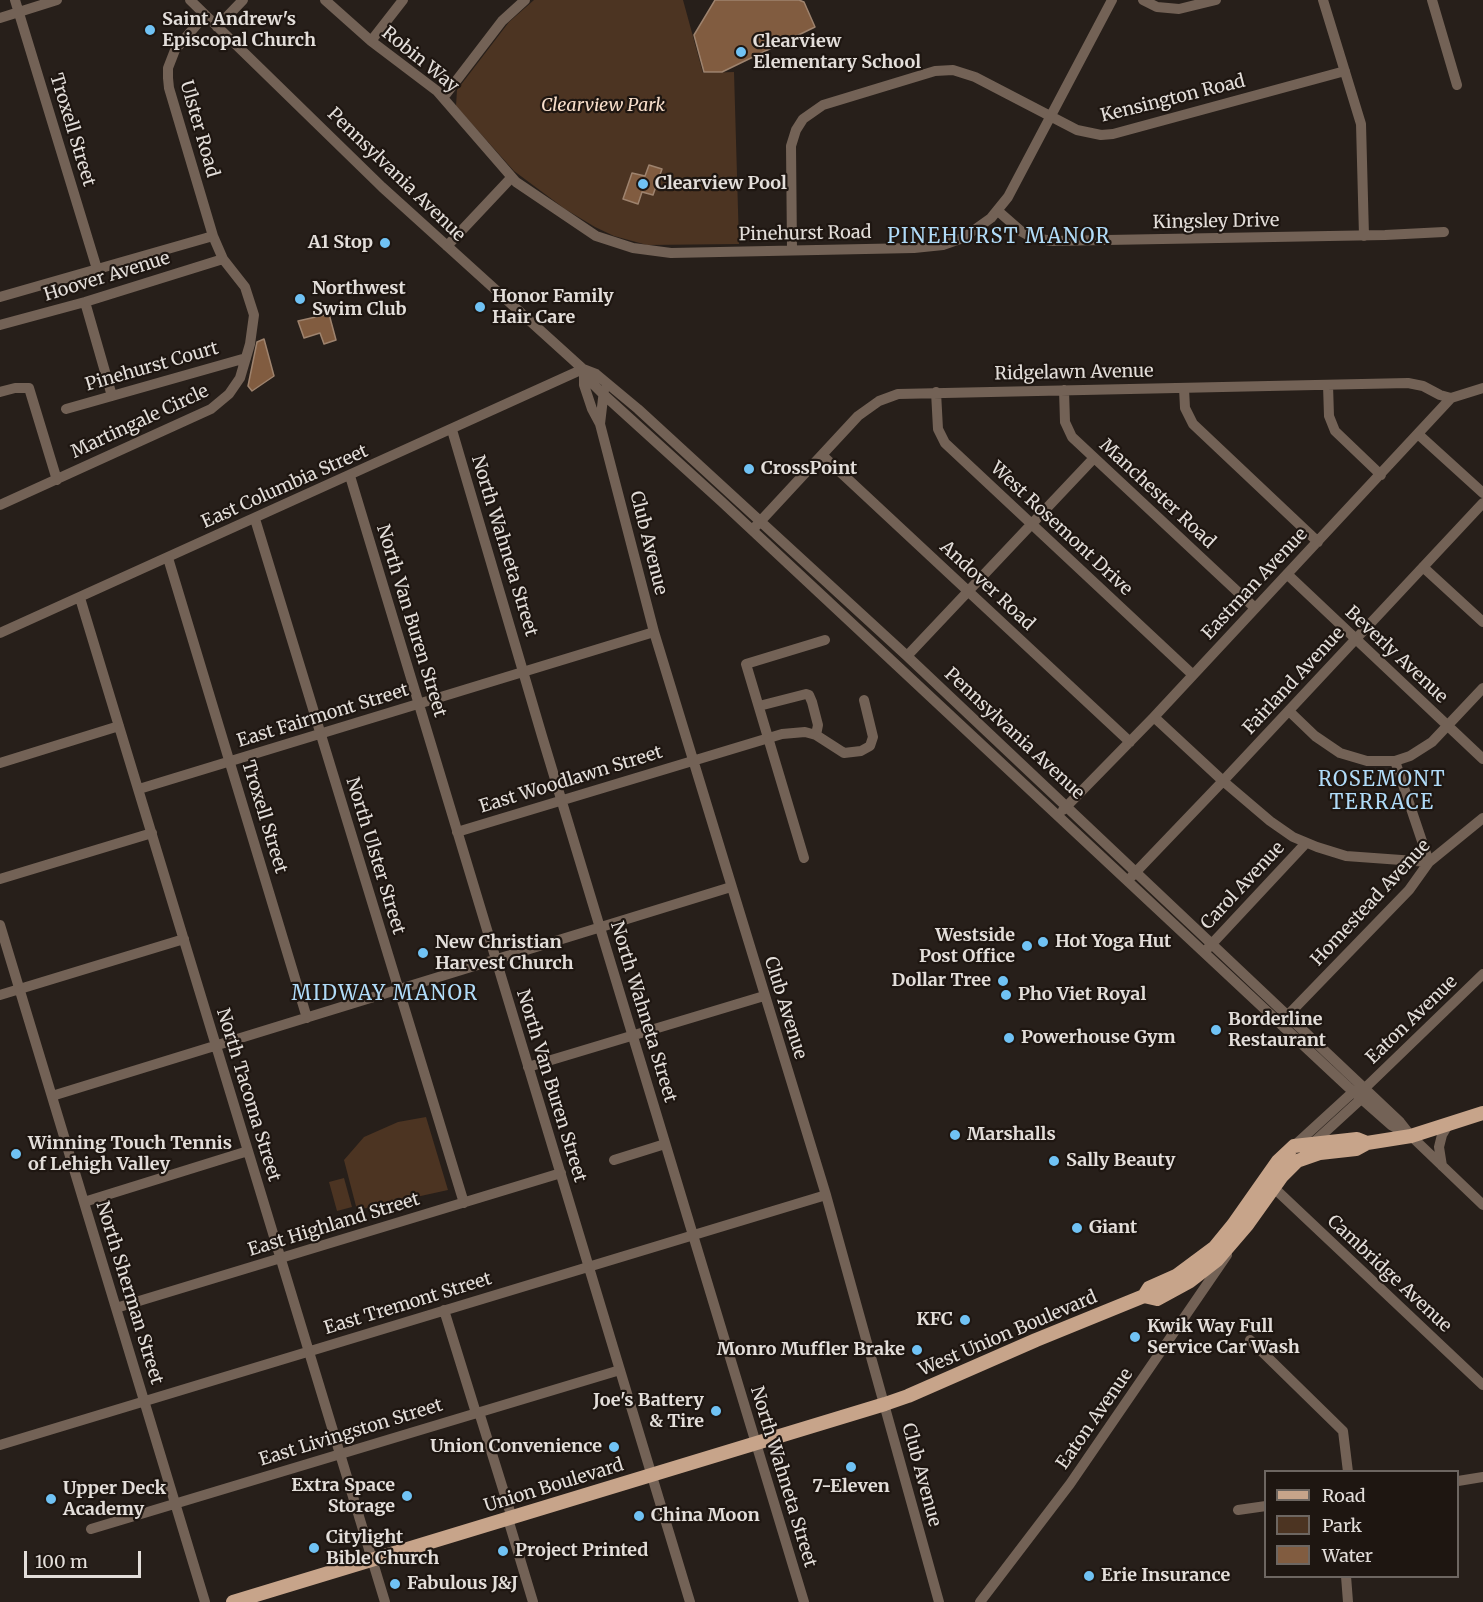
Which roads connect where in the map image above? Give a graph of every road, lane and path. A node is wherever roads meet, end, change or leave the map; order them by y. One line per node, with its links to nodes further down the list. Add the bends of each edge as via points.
1 (15, 0): 13 (street, Troxell Street)
2 (57, 0): 13 (street)
3 (190, 0): 14 (street, Pennsylvania Avenue)
4 (243, 0): 16 (street)
5 (325, 0): 17 (street, Robin Way)
6 (404, 0): 17 (street)
7 (525, 0): 20 (street, via 501,21)
8 (1112, 0): 21 (street, Pinehurst Road)
9 (1143, 0): 10 (street, via 1179,9)
10 (1216, 0)
11 (1323, 0): 18 (street)
12 (1432, 0): 19 (street)
13 (19, 12): 15 (street); 30 (street, Troxell Street)
14 (205, 15): 16 (street, Pennsylvania Avenue); 25 (street, Ulster Road, via 175,50 168,78)
15 (0, 18)
16 (217, 27): 27 (street, Pennsylvania Avenue)
17 (371, 41): 20 (street, Robin Way)
18 (1346, 71): 21 (street, Kensington Road, via 1113,134 1090,134); 26 (street, via 1362,132)
19 (1457, 85)
20 (443, 98): 22 (street, Robin Way)
21 (1050, 117): 23 (street, Pinehurst Road); 28 (street, Kensington Road, via 975,77 953,70 935,71 823,105 799,124 791,146)
22 (511, 178): 27 (street); 28 (street, Pinehurst Road, via 587,231 622,245 671,253)
23 (998, 211): 26 (street, Kingsley Drive, via 1022,232 1051,241); 28 (street, Pinehurst Road, via 963,238 932,247)
24 (1444, 232): 26 (street, Kingsley Drive)
25 (213, 236): 29 (street, Ulster Road); 30 (street, Hoover Avenue)
26 (1364, 236)
27 (447, 246): 35 (street, Pennsylvania Avenue)
28 (792, 250)
29 (223, 259): 32 (street, Hoover Avenue); 34 (street, Martingale Circle, via 245,287 254,315)
30 (97, 269): 31 (street, Hoover Avenue)
31 (0, 297)
32 (85, 302): 33 (street, Hoover Avenue); 44 (street)
33 (0, 325)
34 (246, 358): 44 (street, Pinehurst Court); 54 (street, Martingale Circle, via 235,387 211,409)
35 (584, 369): 36 (street, Pennsylvania Avenue); 43 (street, Pennsylvania Avenue); 47 (street, Club Avenue, via 584,385); 48 (street, East Columbia Street)
36 (605, 381): 43 (street, Club Avenue); 59 (street, Pennsylvania Avenue)
37 (1328, 385): 38 (street, Ridgelawn Avenue); 45 (street, Ridgelawn Avenue, via 1416,384); 52 (street, via 1329,416 1335,430)
38 (1184, 388): 40 (street, Ridgelawn Avenue); 62 (street, via 1185,408 1193,424)
39 (1483, 388): 45 (street)
40 (1064, 390): 42 (street, Ridgelawn Avenue); 51 (street, Manchester Road, via 1067,430)
41 (0, 392): 54 (street, via 29,388)
42 (936, 392): 50 (street, Ridgelawn Avenue, via 898,394 879,401 858,416); 60 (street, West Rosemont Drive, via 937,425 945,443)
43 (603, 393): 47 (street, Club Avenue); 61 (street, Pennsylvania Avenue)
44 (112, 396): 46 (street, Pinehurst Court)
45 (1451, 398): 49 (street, Eastman Avenue)
46 (66, 409)
47 (600, 424): 70 (street, Club Avenue)
48 (452, 430): 53 (street, East Columbia Street); 75 (street, North Wahneta Street)
49 (1418, 434): 52 (street, Eastman Avenue); 55 (street)
50 (822, 455): 59 (street, Ridgelawn Avenue); 66 (street, Andover Road)
51 (1094, 458): 60 (street); 68 (street, Manchester Road)
52 (1381, 475): 62 (street, Eastman Avenue)
53 (350, 476): 58 (street, East Columbia Street); 79 (street, North Van Buren Street)
54 (57, 480): 57 (street, Martingale Circle)
55 (1483, 493)
56 (1483, 503): 64 (street, Fairland Avenue)
57 (0, 505)
58 (255, 519): 63 (street, East Columbia Street); 85 (street, North Ulster Street)
59 (761, 521): 61 (street, Ridgelawn Avenue); 74 (street, Pennsylvania Avenue)
60 (1032, 525): 66 (street); 76 (street, West Rosemont Drive)
61 (751, 531): 98 (street, Pennsylvania Avenue)
62 (1318, 542): 65 (street, Eastman Avenue)
63 (168, 558): 67 (street, East Columbia Street); 91 (street, Troxell Street)
64 (1423, 567): 69 (street); 72 (street, Fairland Avenue)
65 (1287, 574): 68 (street, Eastman Avenue); 72 (street, Beverly Avenue)
66 (969, 592): 74 (street); 88 (street, Andover Road)
67 (80, 598): 71 (street, East Columbia Street); 83 (street, North Tacoma Street)
68 (1255, 608): 76 (street, Eastman Avenue)
69 (1483, 622)
70 (654, 632): 75 (street, East Fairmont Street); 90 (street, Club Avenue)
71 (0, 633)
72 (1356, 639): 81 (street, Fairland Avenue); 84 (street, Beverly Avenue)
73 (825, 640): 80 (street, via 746,664)
74 (907, 656): 97 (street, Pennsylvania Avenue)
75 (523, 672): 79 (street, East Fairmont Street); 96 (street, North Wahneta Street)
76 (1193, 675): 82 (street, Eastman Avenue)
77 (1483, 688): 84 (street)
78 (864, 700): 86 (street, via 873,737 870,746 844,753)
79 (418, 704): 85 (street, East Fairmont Street); 100 (street, North Van Buren Street)
80 (759, 706): 86 (street, via 809,695 818,725); 87 (street)
81 (1289, 711): 92 (street, via 1340,753 1367,760); 94 (street, Fairland Avenue)
82 (1154, 717): 88 (street, Eastman Avenue); 94 (street)
83 (119, 726): 93 (street); 95 (street, North Tacoma Street)
84 (1448, 726): 89 (street, Beverly Avenue); 92 (street, via 1422,750)
85 (321, 733): 91 (street, East Fairmont Street); 116 (street, North Ulster Street)
86 (816, 735): 87 (street, East Woodlawn Street, via 792,732)
87 (768, 738): 90 (street, East Woodlawn Street); 103 (street)
88 (1130, 742): 97 (street, Eastman Avenue)
89 (1483, 759)
90 (694, 760): 96 (street, East Woodlawn Street); 108 (street, Club Avenue)
91 (230, 761): 95 (street, East Fairmont Street); 120 (street, Troxell Street)
92 (1395, 761): 104 (street)
93 (0, 763)
94 (1223, 781): 102 (street, via 1270,821); 105 (street, Fairland Avenue)
95 (139, 789): 101 (street, North Tacoma Street)
96 (562, 800): 100 (street, East Woodlawn Street); 110 (street, North Wahneta Street)
97 (1066, 806): 98 (street, Eastman Avenue); 105 (street, Pennsylvania Avenue)
98 (1057, 815): 107 (street, Pennsylvania Avenue)
99 (1483, 818): 104 (street, Homestead Avenue)
100 (457, 832): 113 (street, North Van Buren Street)
101 (152, 833): 106 (street); 111 (street, North Tacoma Street)
102 (1306, 843): 104 (street, via 1346,855); 112 (street, Carol Avenue)
103 (804, 858)
104 (1429, 862): 119 (street, Homestead Avenue, via 1409,890)
105 (1136, 872): 107 (street, Fairland Avenue); 112 (street, Pennsylvania Avenue)
106 (0, 879)
107 (1127, 881): 112 (street, Pennsylvania Avenue)
108 (731, 887): 110 (street); 118 (street, Club Avenue)
109 (0, 926): 115 (street, North Sherman Street)
110 (601, 929): 113 (street); 121 (street, North Wahneta Street)
111 (184, 939): 115 (street); 122 (street, North Tacoma Street)
112 (1208, 948): 119 (street, Pennsylvania Avenue); 124 (street, Pennsylvania Avenue)
113 (496, 961): 116 (street); 123 (street, North Van Buren Street)
114 (1483, 974): 124 (street, Eaton Avenue)
115 (19, 989): 117 (street); 125 (street, North Sherman Street)
116 (398, 991): 120 (street); 141 (street, North Ulster Street)
117 (0, 995)
118 (764, 996): 121 (street); 139 (street, Club Avenue)
119 (1287, 1016): 124 (street, Pennsylvania Avenue)
120 (307, 1018): 122 (street)
121 (632, 1036): 123 (street); 131 (street, North Wahneta Street)
122 (216, 1046): 125 (street); 133 (street, North Tacoma Street)
123 (528, 1067): 137 (street, North Van Buren Street)
124 (1359, 1093): 128 (street, Pennsylvania Avenue, via 1400,1122); 129 (street, Eaton Avenue); 132 (street, Eaton Avenue)
125 (52, 1096): 140 (street, North Sherman Street)
126 (1483, 1113): 127 (main road)
127 (1448, 1125): 128 (main road); 136 (street, via 1438,1147)
128 (1411, 1136): 130 (main road); 136 (street, Pennsylvania Avenue)
129 (1314, 1143): 130 (main road, via 1358,1139); 132 (main road); 135 (street, Eaton Avenue)
130 (1367, 1143): 135 (main road, via 1356,1149 1320,1153)
131 (665, 1144): 134 (street); 143 (street, North Wahneta Street)
132 (1294, 1146): 147 (main road, West Union Boulevard, via 1278,1161 1215,1247 1176,1276 1149,1288)
133 (248, 1152): 140 (street); 145 (street, North Tacoma Street)
134 (614, 1160)
135 (1297, 1161): 138 (main road, West Union Boulevard)
136 (1442, 1166): 142 (street, Pennsylvania Avenue)
137 (561, 1173): 141 (street, East Highland Street); 146 (street, North Van Buren Street)
138 (1273, 1187): 144 (main road, West Union Boulevard); 153 (street, Cambridge Avenue)
139 (826, 1195): 143 (street, East Tremont Street); 155 (street, Club Avenue)
140 (84, 1202): 148 (street, North Sherman Street)
141 (464, 1203): 145 (street, East Highland Street)
142 (1483, 1205)
143 (694, 1235): 146 (street, East Tremont Street); 157 (street, North Wahneta Street)
144 (1229, 1249): 147 (main road, West Union Boulevard, via 1190,1281 1157,1299); 178 (street, Eaton Avenue, via 1071,1484)
145 (281, 1258): 148 (street, East Highland Street); 151 (street, North Tacoma Street)
146 (589, 1267): 149 (street, East Tremont Street); 152 (street, North Van Buren Street)
147 (1144, 1296): 155 (main road, West Union Boulevard)
148 (116, 1308): 154 (street, North Sherman Street)
149 (444, 1310): 151 (street, East Tremont Street); 156 (street)
150 (1250, 1340): 160 (street, via 1343,1431)
151 (309, 1351): 154 (street, East Tremont Street); 159 (street, North Tacoma Street)
152 (620, 1370): 156 (street, East Livingston Street); 161 (street, North Van Buren Street)
153 (1483, 1385)
154 (145, 1402): 158 (street, East Tremont Street); 164 (street, North Sherman Street)
155 (885, 1404): 157 (main road, Union Boulevard); 177 (street, Club Avenue)
156 (477, 1412): 159 (street, East Livingston Street); 167 (street)
157 (756, 1444): 161 (main road, Union Boulevard); 176 (street, North Wahneta Street)
158 (0, 1445)
159 (341, 1454): 164 (street, East Livingston Street); 169 (street, North Tacoma Street)
160 (1348, 1470)
161 (652, 1476): 167 (main road, Union Boulevard); 175 (street, North Van Buren Street)
162 (1483, 1477): 163 (street)
163 (1459, 1481)
164 (175, 1504): 168 (street, East Livingston Street); 171 (street, North Sherman Street)
165 (1264, 1506): 166 (street)
166 (1238, 1510)
167 (510, 1519): 169 (main road, Union Boulevard); 174 (street)
168 (91, 1529)
169 (373, 1560): 172 (main road, Union Boulevard); 173 (street, North Tacoma Street)
170 (1346, 1578): 179 (street)
171 (205, 1602)
172 (234, 1602)
173 (385, 1602)
174 (533, 1602)
175 (690, 1602)
176 (804, 1602)
177 (939, 1602)
178 (980, 1602)
179 (1348, 1602)

